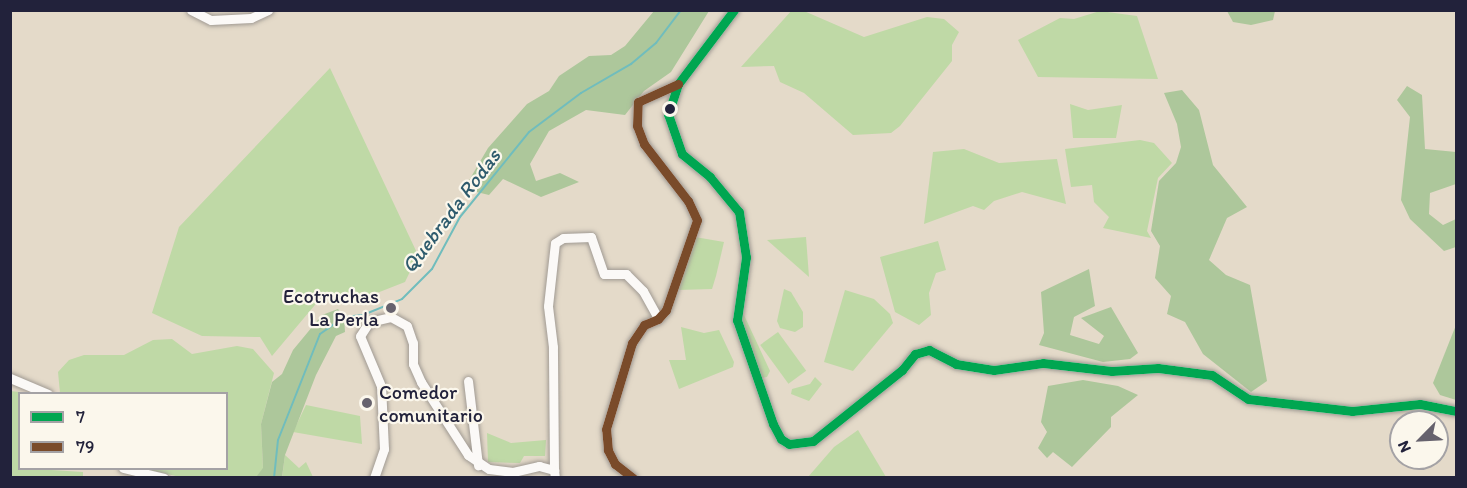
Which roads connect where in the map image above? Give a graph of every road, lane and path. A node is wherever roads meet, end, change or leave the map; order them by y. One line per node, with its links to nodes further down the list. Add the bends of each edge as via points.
1 (191, 10): 2 (street, via 212,20 251,18)
2 (268, 10)
3 (734, 10): 4 (street)
4 (678, 84): 5 (street, via 638,102 637,126 644,144 688,201 697,220 666,310); 9 (street, via 668,114 682,154 732,200 744,225 746,257 737,320 773,424 781,439 789,444 813,441 902,370 915,354 929,350 956,364 994,370 1061,363 1096,370 1158,368 1212,375 1248,399 1352,411 1420,404)
5 (657, 316): 12 (street, via 643,291 626,274 603,274 591,237 563,238 555,243 548,306 553,347); 15 (street, via 632,343 606,429 608,450 615,464)
6 (10, 378): 8 (street)
7 (468, 381): 10 (street)
8 (45, 392)
9 (1454, 409)
10 (478, 465): 12 (street, via 499,471 539,466); 14 (street, via 421,382 413,364 413,343 407,326 391,317 369,322 360,336 381,386 384,449)
11 (132, 470): 13 (street)
12 (554, 474)
13 (164, 477)
14 (374, 477)
15 (633, 477)

